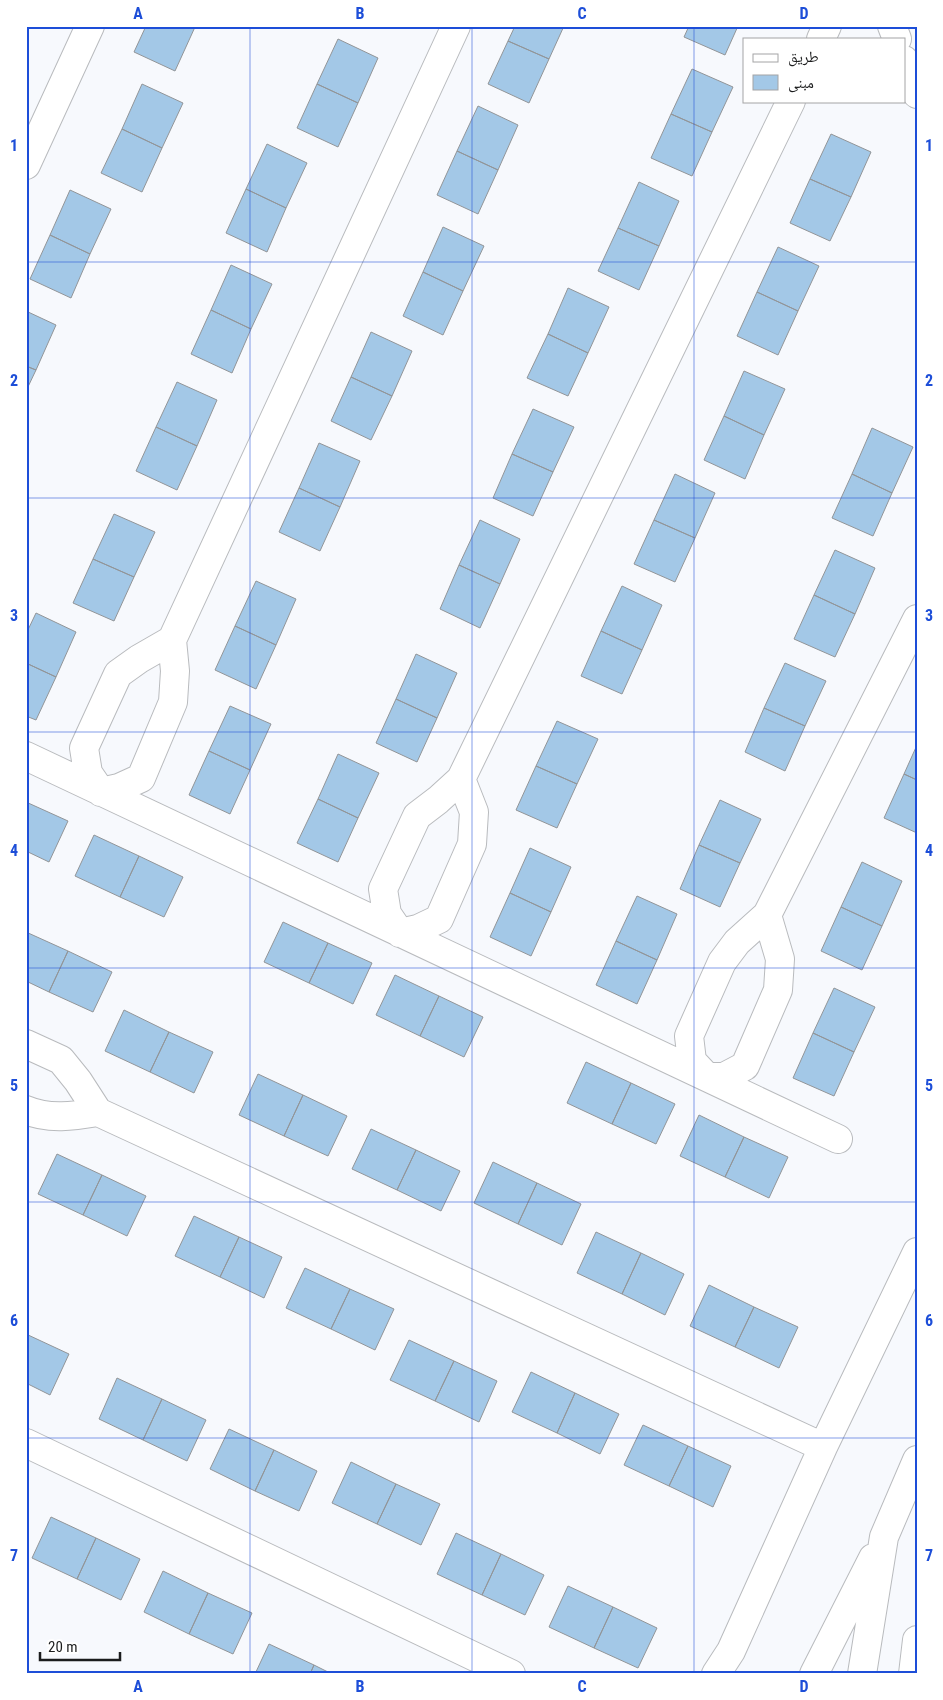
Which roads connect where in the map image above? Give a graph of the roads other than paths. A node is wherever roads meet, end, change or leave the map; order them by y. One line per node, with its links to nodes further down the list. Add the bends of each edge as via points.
1 (90, 26): 10 (street)
2 (456, 26): 12 (street)
3 (827, 26): 5 (street)
4 (892, 26): 6 (street)
5 (821, 38)
6 (896, 38)
7 (906, 65): 8 (street)
8 (917, 94)
9 (791, 102): 14 (street)
10 (26, 165)
11 (917, 619): 16 (street)
12 (172, 640): 15 (street, via 173,702 140,778); 15 (street, via 118,674 84,748 88,773)
13 (26, 756): 15 (street)
14 (461, 779): 17 (street, via 417,816 383,890 387,914); 17 (street, via 474,812 472,844 440,919 418,930)
15 (101, 792): 17 (street)
16 (768, 915): 19 (street, via 737,942 722,962 689,1036 692,1061); 19 (street, via 780,959 778,990 745,1066 724,1077)
17 (400, 933): 19 (street)
18 (26, 1044): 21 (street, via 61,1060)
19 (707, 1077): 22 (street)
20 (26, 1110): 21 (street, via 66,1117)
21 (98, 1112): 25 (street)
22 (838, 1139)
23 (917, 1252): 25 (street)
24 (26, 1443): 29 (street)
25 (822, 1447): 30 (street, via 730,1651)
26 (917, 1460): 27 (street)
27 (884, 1537): 31 (street); 32 (street)
28 (917, 1640): 33 (street)
29 (511, 1674)
30 (716, 1674)
31 (814, 1674)
32 (862, 1674)
33 (913, 1674)

